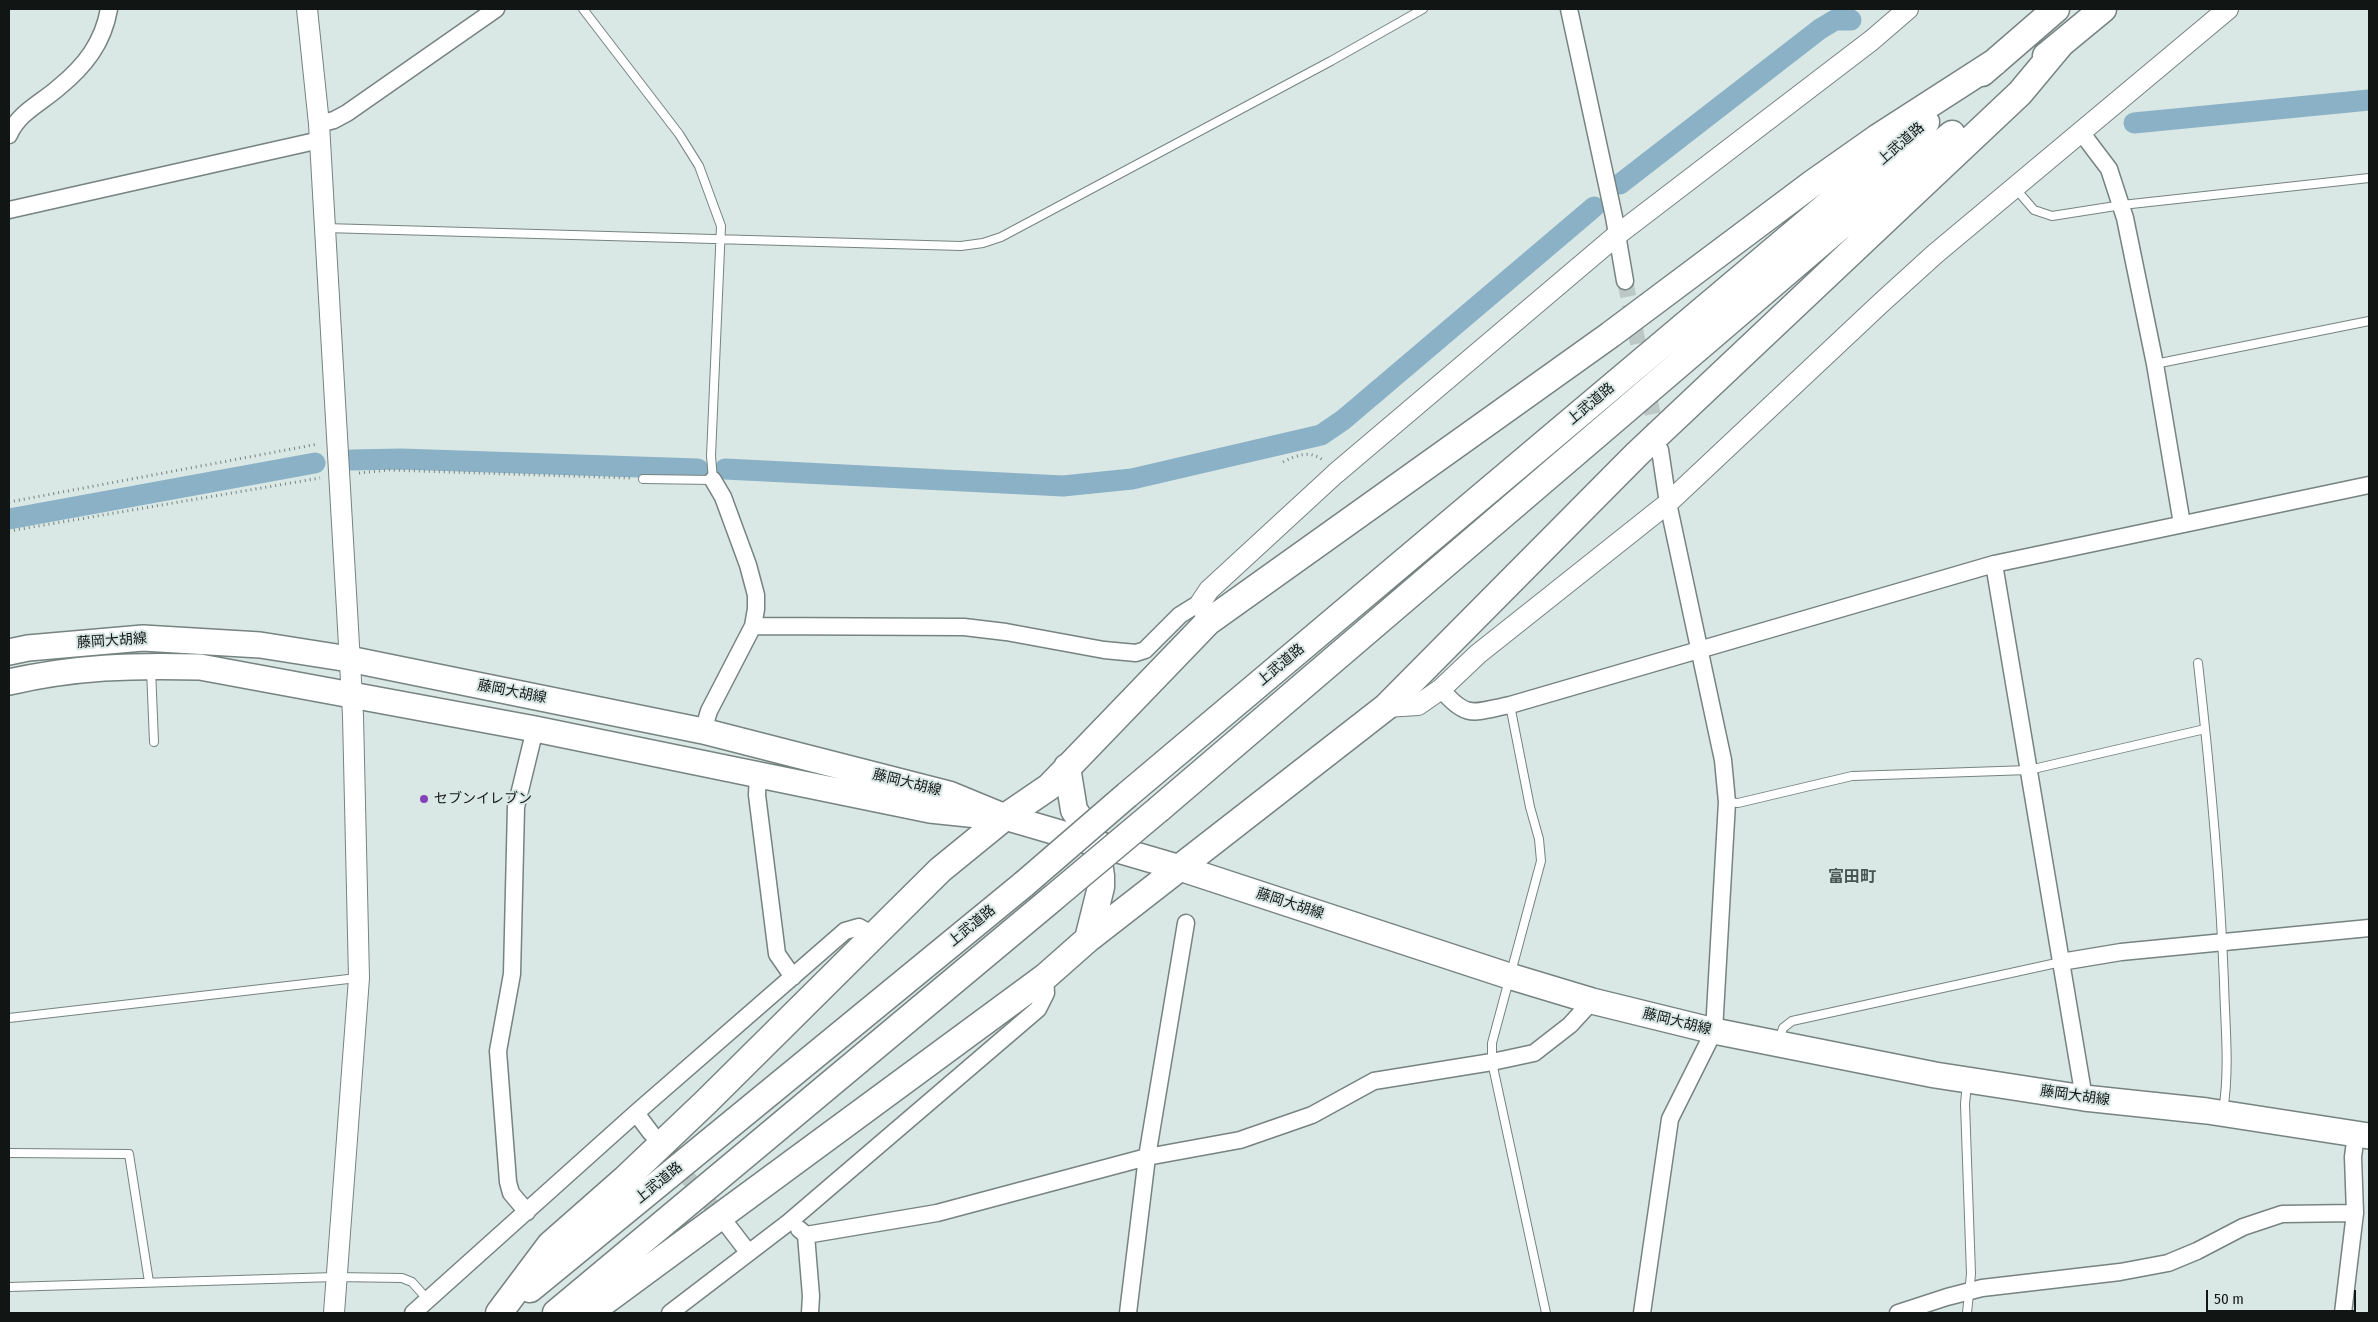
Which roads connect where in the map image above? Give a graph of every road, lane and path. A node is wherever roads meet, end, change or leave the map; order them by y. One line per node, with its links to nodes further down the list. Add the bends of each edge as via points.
1 (109, 9): 15 (street, via 100,40 86,60 59,88 31,107)
2 (307, 9): 13 (street)
3 (494, 9): 13 (street)
4 (583, 9): 22 (lane, via 699,166 721,226)
5 (1423, 9): 22 (lane, via 1001,237 983,243 961,246)
6 (1569, 9): 21 (street)
7 (1908, 9): 21 (street)
8 (2056, 9): 12 (highway, 上武道路)
9 (2103, 9): 11 (highway, 上武道路)
10 (2228, 9): 14 (street)
11 (2060, 45): 48 (highway, via 2020,93 1637,454); 97 (highway, 上武道路, bridge, via 1836,230 1159,810)
12 (1995, 62): 37 (highway, via 1877,138 1610,335); 96 (highway, 上武道路, bridge, via 1024,884)
13 (320, 132): 19 (street); 20 (street)
14 (2081, 132): 17 (street); 18 (street, via 2109,169)
15 (9, 135)
16 (2369, 178): 18 (lane)
17 (2015, 188): 18 (lane, via 2034,210 2052,216); 34 (street, via 1881,303)
18 (2122, 205): 25 (street)
19 (9, 210)
20 (325, 228): 22 (lane); 26 (street)
21 (1618, 235): 23 (street); 29 (street)
22 (720, 240): 31 (lane, via 711,456)
23 (1625, 281)
24 (2369, 322): 25 (lane)
25 (2155, 364): 35 (street)
26 (338, 444): 33 (path, via 316,444); 41 (street)
27 (1660, 450): 34 (street)
28 (1283, 462): 29 (path, via 1301,454 1314,455)
29 (1335, 474): 37 (street, via 1209,590)
30 (643, 479): 31 (lane)
31 (713, 480): 38 (street, via 723,497 753,583)
32 (2369, 485): 35 (street)
33 (9, 502)
34 (1668, 504): 39 (street); 45 (street, via 1478,654)
35 (2182, 524): 36 (street)
36 (1994, 564): 39 (street); 54 (street)
37 (1205, 612): 38 (street, via 1180,616 1145,650 1136,653 964,628); 53 (highway)
38 (754, 626): 51 (street, via 709,711)
39 (1700, 649): 47 (street); 56 (street, via 1723,760)
40 (9, 652): 41 (main road, 藤岡大胡線, via 143,638 260,645)
41 (349, 659): 46 (street); 51 (main road, 藤岡大胡線)
42 (2198, 663): 50 (lane)
43 (151, 666): 44 (main road, 藤岡大胡線, via 89,668); 46 (main road, 藤岡大胡線, via 200,667); 52 (lane)
44 (9, 682)
45 (1441, 689): 47 (street, via 1454,705 1464,711); 48 (street, via 1418,705)
46 (351, 694): 49 (main road, 藤岡大胡線); 69 (street)
47 (1510, 705): 66 (lane, via 1539,838 1541,861)
48 (1386, 707): 59 (highway)
49 (535, 729): 55 (main road, 藤岡大胡線); 83 (street, via 516,808 512,974 498,1051 508,1182 511,1193)
50 (2205, 729): 54 (lane); 64 (lane)
51 (703, 731): 57 (main road, 藤岡大胡線, via 949,794)
52 (154, 742)
53 (1067, 767): 57 (highway, via 1049,787); 58 (highway, via 1074,810)
54 (2028, 770): 56 (lane, via 1852,776 1738,803); 65 (street)
55 (758, 773): 57 (main road, 藤岡大胡線, via 930,810); 67 (street, via 757,795 776,954)
56 (1727, 802): 72 (street)
57 (1005, 817): 58 (main road, 藤岡大胡線); 62 (highway, via 940,870)
58 (1096, 843): 59 (main road, 藤岡大胡線); 63 (highway, via 1101,887)
59 (1180, 868): 63 (highway); 66 (main road, 藤岡大胡線)
60 (1186, 923): 82 (street)
61 (2369, 928): 64 (street)
62 (875, 936): 67 (street, via 859,927 845,931); 96 (highway, via 632,1173 550,1245)
63 (1088, 939): 68 (highway)
64 (2222, 942): 65 (street, via 2121,952); 78 (lane, via 2227,1083)
65 (2061, 962): 73 (lane, via 1792,1021 1783,1028); 76 (street)
66 (1509, 976): 70 (main road, 藤岡大胡線); 74 (lane, via 1492,1043)
67 (793, 977): 77 (street)
68 (1044, 977): 85 (street, via 1046,993 1038,1008); 98 (highway)
69 (359, 978): 71 (lane); 89 (street)
70 (1592, 1001): 72 (main road, 藤岡大胡線); 74 (street, via 1570,1025 1534,1053)
71 (9, 1018)
72 (1714, 1031): 73 (main road, 藤岡大胡線); 103 (street, via 1670,1119)
73 (1778, 1044): 75 (main road, 藤岡大胡線)
74 (1492, 1062): 82 (street, via 1374,1081 1312,1116 1240,1140); 102 (lane)
75 (1968, 1080): 76 (main road, 藤岡大胡線); 92 (lane, via 1964,1104)
76 (2084, 1098): 78 (main road, 藤岡大胡線)
77 (636, 1113): 79 (street); 83 (street)
78 (2222, 1113): 80 (main road, 藤岡大胡線)
79 (651, 1133)
80 (2363, 1135): 84 (street, via 2353,1157)
81 (9, 1153): 90 (lane, via 129,1154)
82 (1147, 1157): 87 (street, via 937,1213); 101 (street)
83 (526, 1212): 93 (street)
84 (2355, 1213): 92 (street, via 2282,1214 2243,1227 2168,1263); 106 (street)
85 (789, 1222): 87 (street); 88 (street)
86 (728, 1226): 88 (street)
87 (806, 1235): 100 (street)
88 (748, 1252): 99 (street)
89 (335, 1277): 90 (lane); 93 (lane, via 402,1278 412,1282); 94 (street)
90 (149, 1282): 91 (lane)
91 (9, 1287)
92 (1970, 1291): 104 (street); 105 (lane)
93 (428, 1300): 95 (street)
94 (334, 1313)
95 (413, 1313)
96 (500, 1313)
97 (556, 1313)
98 (589, 1313)
99 (670, 1313)
100 (810, 1313)
101 (1128, 1313)
102 (1546, 1313)
103 (1642, 1313)
104 (1898, 1313)
105 (1967, 1313)
106 (2343, 1313)

